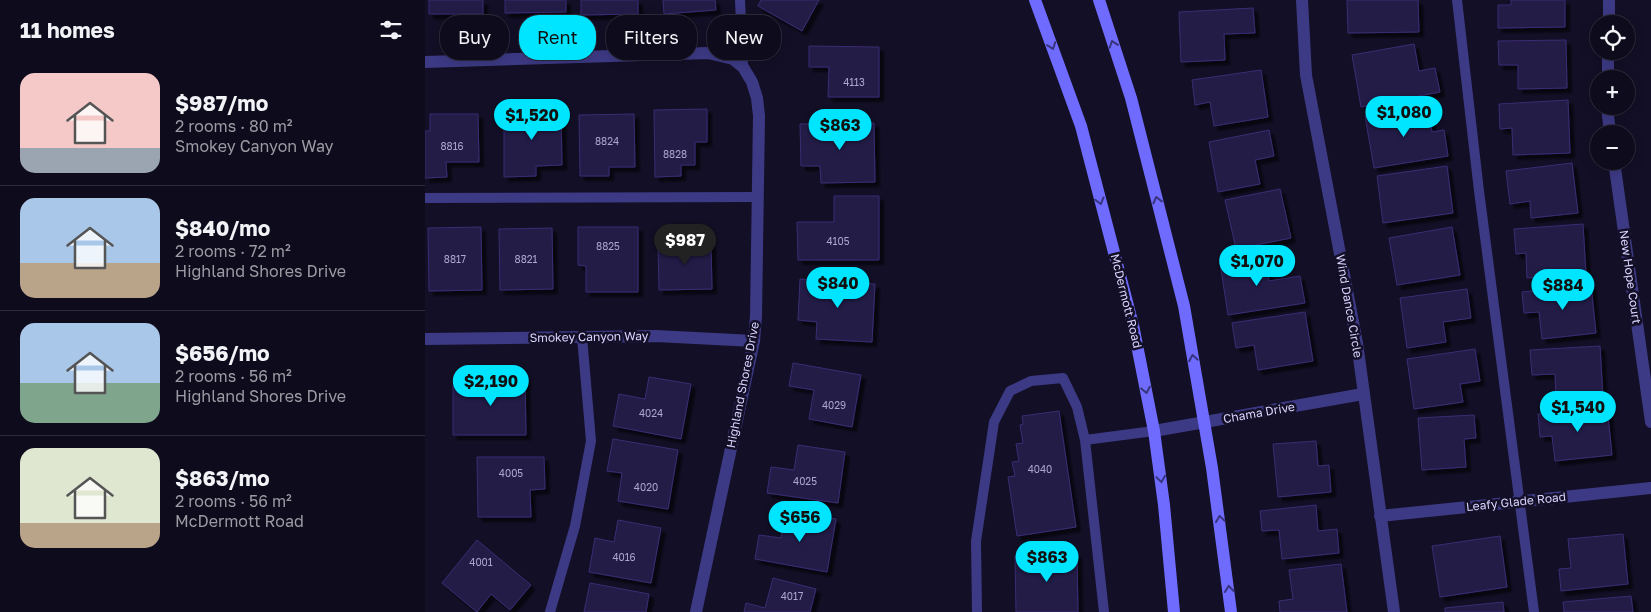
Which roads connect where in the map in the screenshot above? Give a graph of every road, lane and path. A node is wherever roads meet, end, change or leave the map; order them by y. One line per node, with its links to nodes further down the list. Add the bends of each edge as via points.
1 (740, 0): 9 (lane)
2 (1035, 0): 19 (main road, McDermott Road, one-way to 19, via 1081,126 1133,325)
3 (1099, 0): 18 (main road, one-way to 3, via 1184,306 1131,98)
4 (1302, 0): 16 (street, Wind Dance Circle, via 1306,75 1357,343)
5 (1457, 0): 22 (lane)
6 (1609, 0): 7 (street)
7 (1609, 15)
8 (425, 62): 9 (street, via 708,53 733,59)
9 (743, 67): 11 (street, Highland Shores Drive, via 757,98)
10 (1615, 170): 17 (street, New Hope Court)
11 (758, 197): 12 (lane); 15 (street, Highland Shores Drive)
12 (425, 198)
13 (582, 337): 14 (street, Smokey Canyon Way); 15 (street, Smokey Canyon Way, via 655,336); 24 (lane, via 591,440 575,526)
14 (425, 340)
15 (753, 341): 25 (street, Highland Shores Drive)
16 (1363, 394): 18 (street, Chama Drive); 23 (street, Wind Dance Circle)
17 (1651, 422)
18 (1204, 423): 19 (street, Chama Drive); 29 (main road, one-way to 18)
19 (1154, 431): 20 (lane); 28 (main road, McDermott Road, one-way to 28, via 1165,505)
20 (1085, 440): 26 (lane, via 1077,407 1063,378 1031,381 1009,391 995,422 976,541); 27 (lane)
21 (1651, 488): 22 (street, Leafy Glade Road)
22 (1521, 501): 23 (street, Leafy Glade Road); 31 (lane)
23 (1380, 516): 30 (street, Wind Dance Circle)
24 (551, 612)
25 (696, 612)
26 (977, 612)
27 (1104, 612)
28 (1174, 612)
29 (1231, 612)
30 (1394, 612)
31 (1534, 612)

